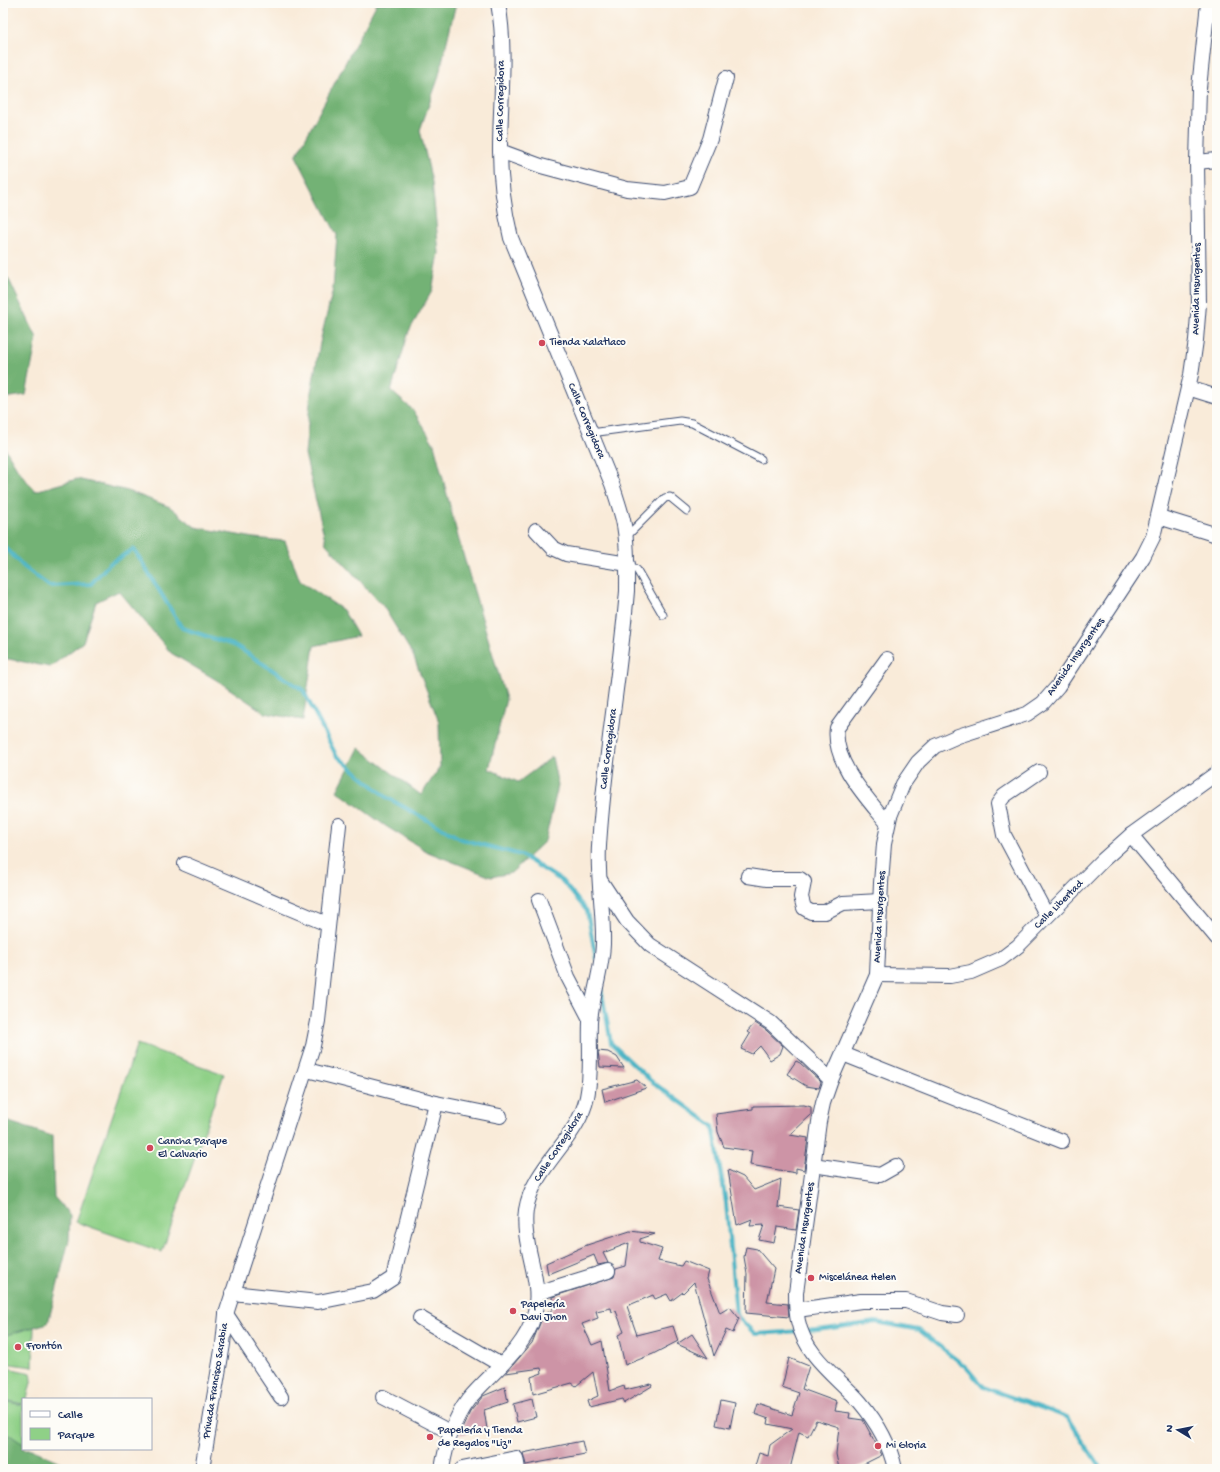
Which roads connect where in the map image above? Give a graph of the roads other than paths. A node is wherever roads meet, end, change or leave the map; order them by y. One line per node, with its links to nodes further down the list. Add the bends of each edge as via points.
1 (498, 3): 4 (street, Calle Corregidora, via 501,58)
2 (1208, 3): 6 (street, Avenida Insurgentes, via 1199,88)
3 (726, 78): 4 (street, via 710,139 690,187 665,193 627,189 541,166)
4 (500, 151): 9 (street, Calle Corregidora, via 502,198 511,238)
5 (1217, 160): 6 (street)
6 (1197, 162): 7 (street, Avenida Insurgentes, via 1199,304)
7 (1188, 388): 8 (street); 12 (street, Avenida Insurgentes)
8 (1217, 397)
9 (591, 433): 10 (lane, via 680,421 692,424); 15 (street, Calle Corregidora, via 612,484 623,520)
10 (761, 459)
11 (688, 511): 15 (lane, via 670,497 665,498)
12 (1159, 517): 14 (street); 21 (street, Avenida Insurgentes, via 1153,538 1143,557 1058,686 1043,703 1027,714 935,746 918,762 902,784)
13 (536, 530): 16 (street, via 553,548 566,554)
14 (1217, 535)
15 (625, 537): 16 (street, Calle Corregidora)
16 (628, 564): 17 (lane, via 637,570); 26 (street, Calle Corregidora, via 623,632 601,816)
17 (663, 615)
18 (887, 659): 21 (street, via 837,728 835,739 848,774)
19 (1040, 772): 29 (street, via 1004,796 998,804 1004,835)
20 (1217, 773): 23 (street, Calle Libertad)
21 (888, 824): 28 (street, Avenida Insurgentes)
22 (339, 825): 30 (street, Privada Francisco Sarabia)
23 (1131, 835): 29 (street, Calle Libertad); 31 (street)
24 (185, 864): 30 (street)
25 (748, 876): 28 (street, via 767,880 800,879 804,882 800,897 804,908 817,914 843,903)
26 (599, 879): 33 (street, Calle Corregidora, via 603,925 602,966); 36 (street, via 627,921 646,942 771,1023)
27 (539, 900): 33 (street, via 568,978)
28 (880, 901): 32 (street, Avenida Insurgentes)
29 (1047, 916): 32 (street, Calle Libertad, via 1018,946 986,967 950,976)
30 (327, 924): 35 (street, Privada Francisco Sarabia, via 318,1021)
31 (1217, 938)
32 (877, 975): 34 (street, Avenida Insurgentes)
33 (590, 1019): 44 (street, Calle Corregidora, via 588,1096 581,1116 538,1176 526,1209 527,1246)
34 (843, 1054): 36 (street, Avenida Insurgentes); 39 (street)
35 (307, 1070): 37 (street); 43 (street, Privada Francisco Sarabia)
36 (831, 1080): 40 (street, Avenida Insurgentes, via 818,1122)
37 (436, 1103): 38 (street); 43 (street, via 393,1278 373,1291 318,1302)
38 (500, 1116)
39 (1062, 1141)
40 (813, 1165): 41 (street, via 880,1175); 47 (street, Avenida Insurgentes, via 796,1293)
41 (896, 1166)
42 (608, 1271): 44 (street)
43 (232, 1293): 45 (street, Privada Francisco Sarabia)
44 (537, 1293): 49 (street, Calle Corregidora, via 534,1317 527,1333)
45 (226, 1314): 51 (street); 53 (street, Privada Francisco Sarabia)
46 (957, 1314): 47 (street, via 942,1313 906,1301 861,1300)
47 (797, 1316): 57 (street, via 814,1355 860,1402 874,1421 886,1442)
48 (420, 1318): 49 (street)
49 (501, 1365): 52 (street, Calle Corregidora, via 469,1400)
50 (383, 1396): 52 (street)
51 (281, 1398)
52 (450, 1432): 54 (street, Calle Corregidora)
53 (202, 1469)
54 (442, 1469)
55 (462, 1469): 56 (street, via 516,1458)
56 (518, 1469)
57 (895, 1469)

